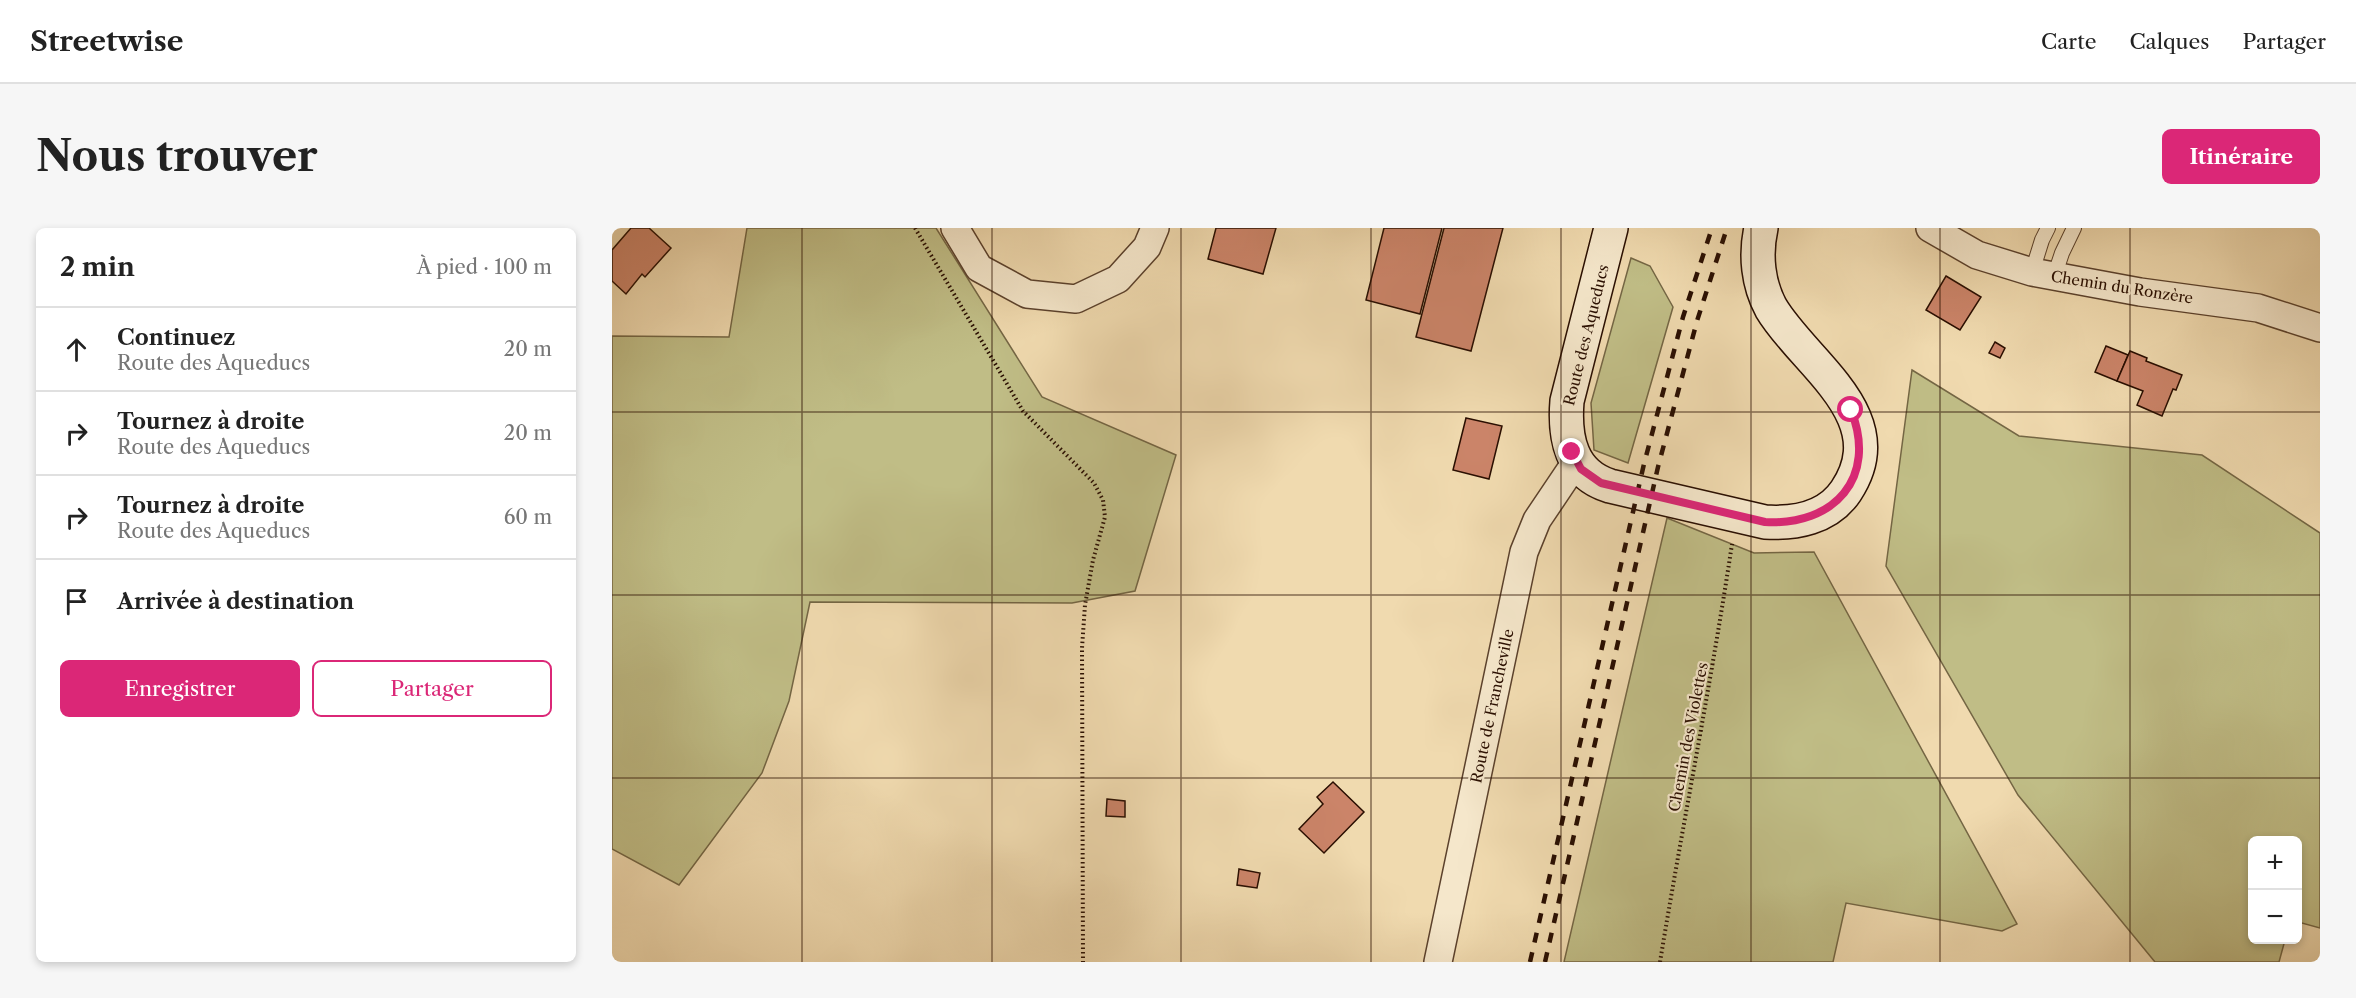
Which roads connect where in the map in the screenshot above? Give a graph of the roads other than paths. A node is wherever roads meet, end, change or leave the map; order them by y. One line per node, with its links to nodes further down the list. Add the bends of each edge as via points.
1 (955, 228): 2 (street, via 980,268 1027,294 1076,299 1118,279 1147,247)
2 (1155, 228)
3 (1611, 228): 10 (main road, Route des Aqueducs, via 1567,401 1568,441)
4 (1761, 228): 10 (main road, via 1758,266 1771,307 1846,400 1859,434 1859,459 1845,492 1817,515 1779,523 1601,483)
5 (1930, 228): 8 (street, Chemin du Ronzère, via 1977,255)
6 (2048, 228): 8 (lane, via 2042,240)
7 (2074, 228): 8 (lane, via 2061,253)
8 (2043, 274): 9 (street, Chemin du Ronzère, via 2258,308)
9 (2320, 328)
10 (1576, 462): 11 (street, Route de Francheville, via 1537,520 1524,552)
11 (1438, 962)

